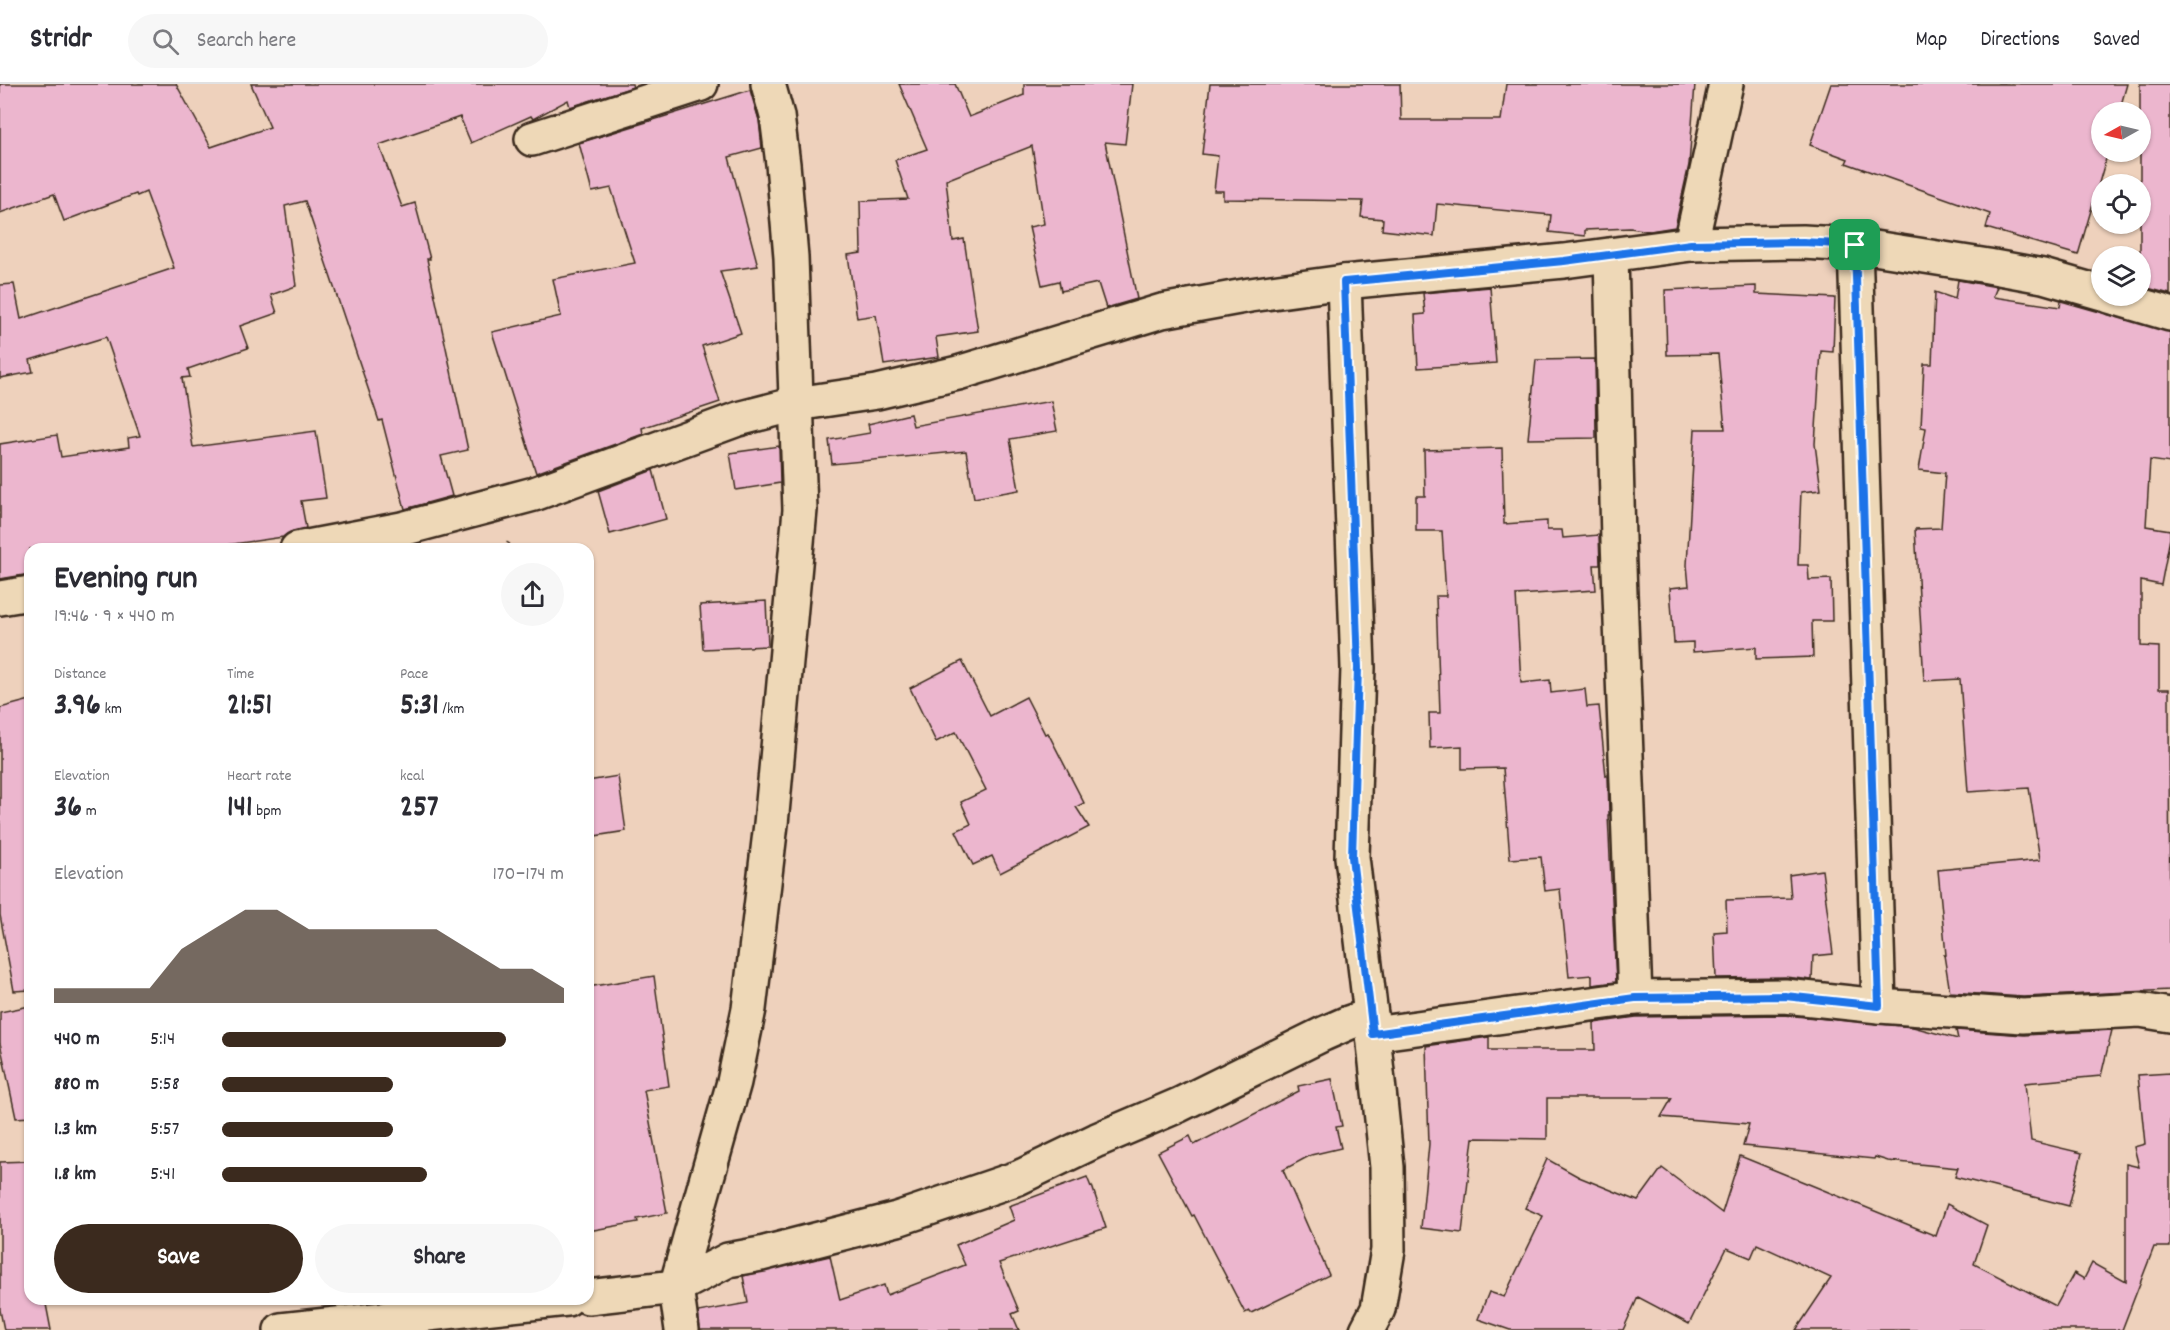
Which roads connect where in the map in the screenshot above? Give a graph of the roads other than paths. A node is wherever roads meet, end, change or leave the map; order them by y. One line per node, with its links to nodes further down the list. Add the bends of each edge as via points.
1 (701, 84): 4 (street)
2 (768, 84): 12 (street, via 783,164 791,256)
3 (1726, 84): 5 (street)
4 (532, 140)
5 (1691, 244): 6 (street); 7 (street)
6 (1855, 245): 9 (street, via 2043,276); 17 (street)
7 (1611, 255): 8 (street); 16 (street)
8 (1344, 282): 12 (street, via 1162,311 958,373 877,392); 19 (street, via 1358,668 1352,857)
9 (2091, 290)
10 (2143, 306): 11 (street)
11 (2170, 314)
12 (796, 404): 13 (street, via 738,419 534,494 402,529); 20 (street, via 800,510 749,1009 734,1082)
13 (328, 543)
14 (24, 594): 15 (street)
15 (0, 598)
16 (1635, 998): 17 (street, via 1785,996); 19 (street)
17 (1879, 1006): 18 (street, via 2023,1016 2140,1010)
18 (2170, 1015)
19 (1372, 1025): 20 (street, via 1348,1023 1018,1178 897,1219 728,1260); 25 (street, via 1387,1167 1388,1250 1378,1309)
20 (676, 1287): 21 (street); 24 (street)
21 (594, 1296)
22 (512, 1305): 23 (street)
23 (281, 1330)
24 (682, 1330)
25 (1366, 1330)

